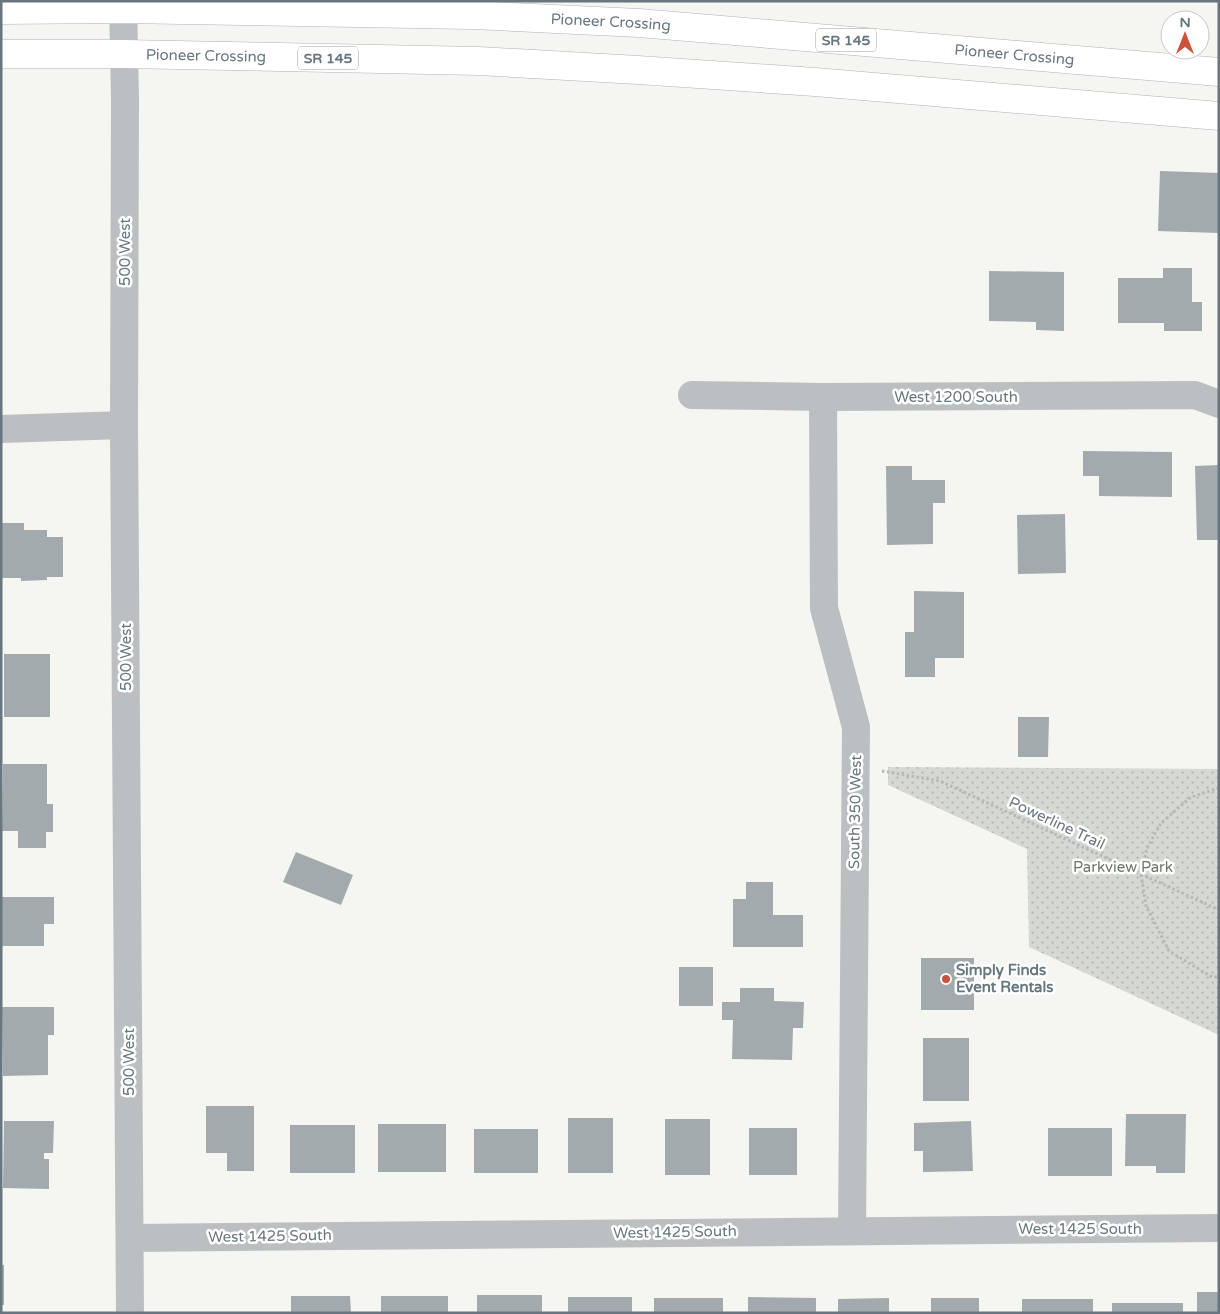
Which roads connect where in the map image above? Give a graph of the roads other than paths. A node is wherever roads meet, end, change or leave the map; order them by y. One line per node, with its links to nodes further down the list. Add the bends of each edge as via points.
1 (123, 5): 2 (highway, Pioneer Crossing / SR 145); 4 (street, 500 West); 5 (highway, Pioneer Crossing / SR 145, via 639,23)
2 (1, 10)
3 (1, 54): 4 (highway, Pioneer Crossing / SR 145)
4 (124, 54): 6 (highway, Pioneer Crossing / SR 145, via 479,61 638,70); 10 (street, 500 West)
5 (1219, 72)
6 (1219, 116)
7 (692, 394): 8 (street, West 1200 South)
8 (823, 398): 9 (street, West 1200 South, via 1194,395); 13 (street, South 350 West, via 824,608 856,727)
9 (1219, 404)
10 (124, 425): 11 (street); 14 (street, 500 West)
11 (1, 429)
12 (1219, 1228): 13 (street, West 1425 South)
13 (852, 1231): 14 (street, West 1425 South)
14 (130, 1238): 15 (street, 500 West)
15 (130, 1313)

